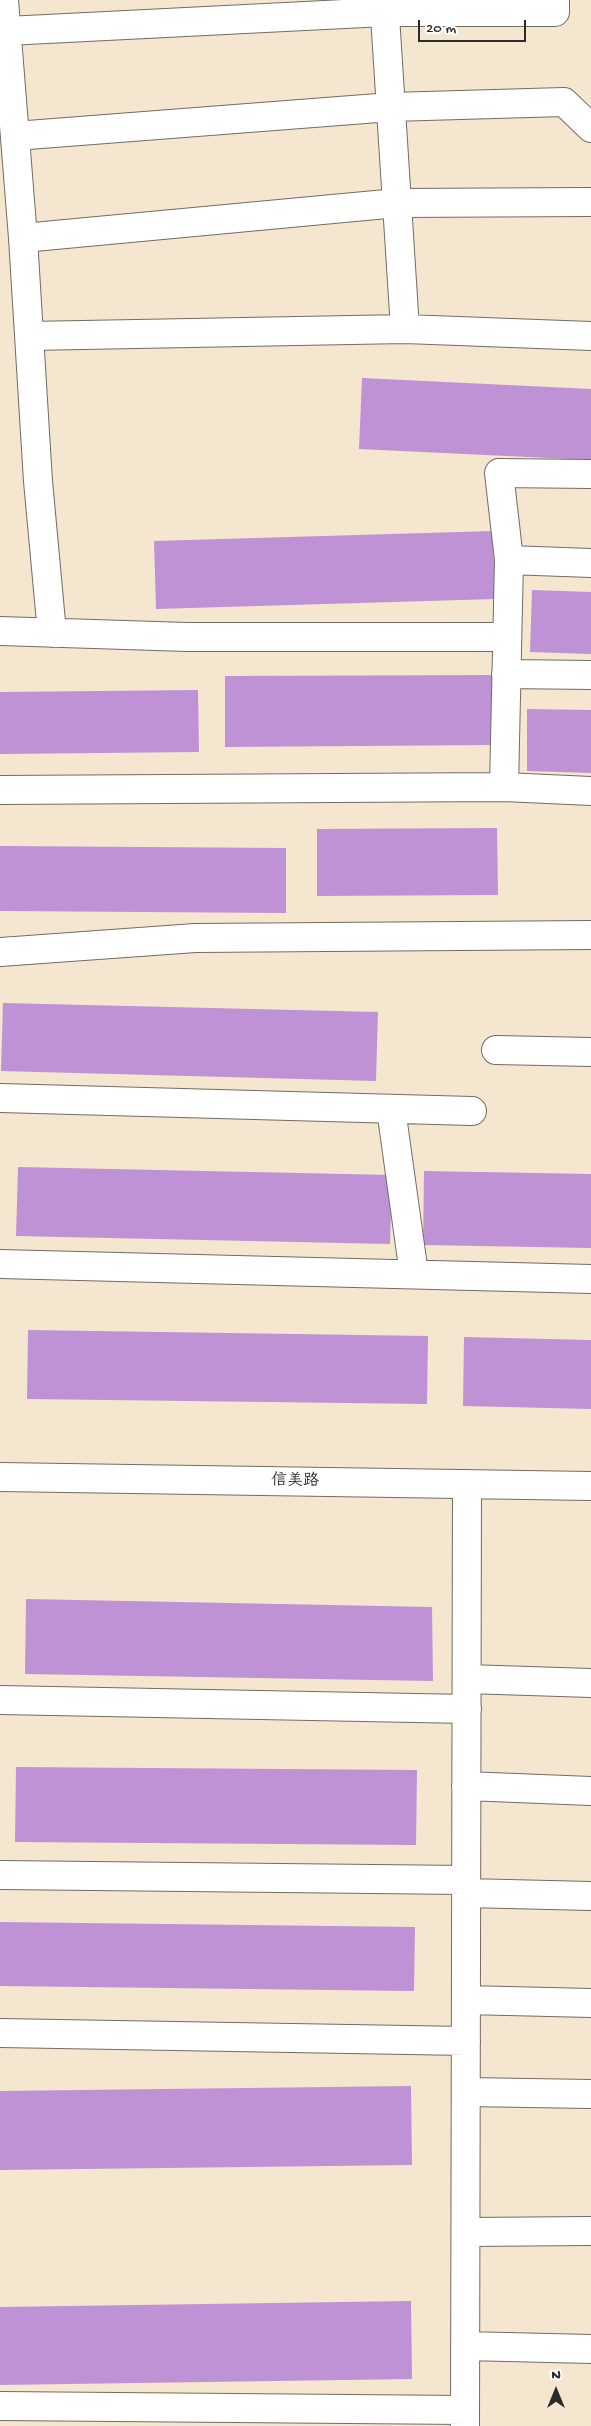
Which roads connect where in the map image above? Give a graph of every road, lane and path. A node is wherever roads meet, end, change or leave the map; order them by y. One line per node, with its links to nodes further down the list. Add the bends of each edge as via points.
1 (4, 0): 4 (street)
2 (555, 0): 3 (street, via 555,12)
3 (384, 6): 4 (street); 5 (street)
4 (7, 31): 7 (street)
5 (391, 107): 6 (street, via 564,102); 7 (street); 9 (street)
6 (591, 128)
7 (15, 136): 10 (street)
8 (591, 202): 9 (street)
9 (397, 203): 10 (street); 11 (street)
10 (23, 238): 12 (street)
11 (405, 329): 12 (street); 13 (street)
12 (29, 336): 18 (street)
13 (591, 336)
14 (591, 474): 15 (street, via 499,474)
15 (509, 560): 16 (street); 19 (street)
16 (591, 563)
17 (0, 631): 18 (street)
18 (52, 632): 19 (street, via 187,637)
19 (507, 637): 20 (street)
20 (506, 674): 21 (street); 22 (street)
21 (591, 674)
22 (504, 787): 23 (street); 24 (street)
23 (0, 790)
24 (591, 791)
25 (591, 935): 26 (street, via 196,938)
26 (0, 952)
27 (496, 1050): 28 (street)
28 (591, 1052)
29 (0, 1098): 30 (street)
30 (391, 1109): 31 (street); 33 (street)
31 (472, 1111)
32 (0, 1264): 33 (street)
33 (414, 1274): 34 (street)
34 (591, 1279)
35 (0, 1477): 36 (street, 信美路)
36 (467, 1484): 37 (street, 信美路); 38 (street)
37 (591, 1486)
38 (467, 1679): 39 (street); 41 (street)
39 (591, 1683)
40 (0, 1700): 41 (street)
41 (467, 1709): 42 (street)
42 (466, 1786): 43 (street); 45 (street)
43 (591, 1792)
44 (0, 1875): 45 (street)
45 (466, 1886): 46 (street); 47 (street)
46 (591, 1896)
47 (466, 2000): 48 (street); 50 (street)
48 (591, 2003)
49 (0, 2033): 50 (street)
50 (466, 2040): 51 (street)
51 (466, 2092): 52 (street); 54 (street)
52 (591, 2094)
53 (591, 2231): 54 (street)
54 (466, 2232): 55 (street)
55 (465, 2346): 56 (street); 58 (street)
56 (591, 2349)
57 (0, 2406): 58 (street)
58 (465, 2418)

